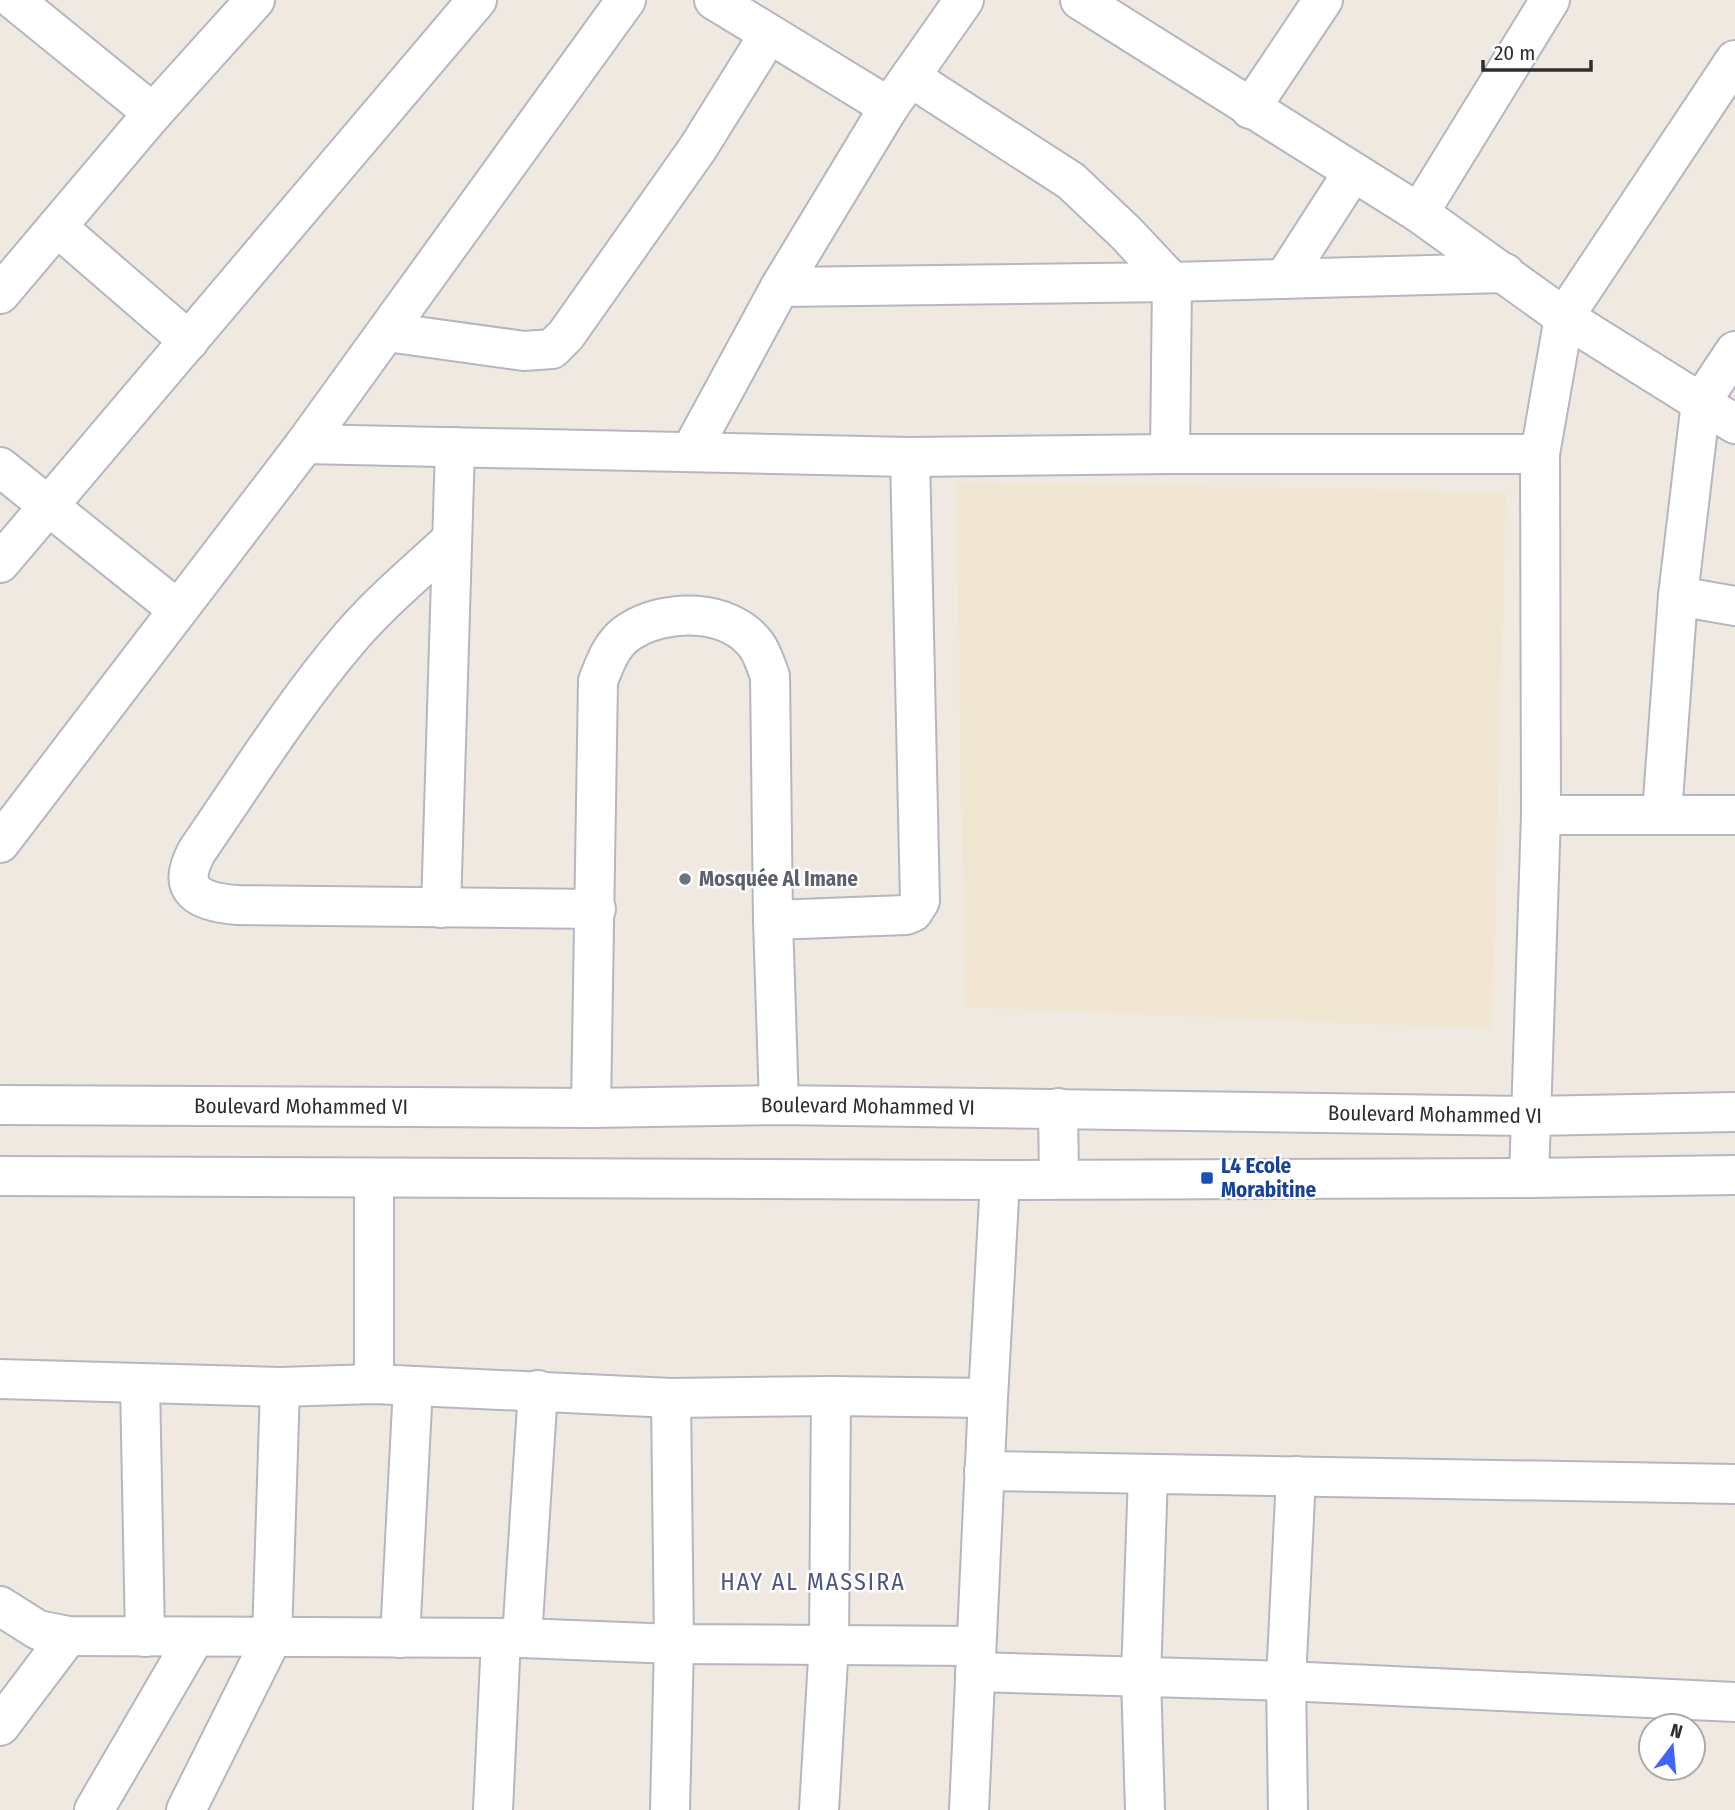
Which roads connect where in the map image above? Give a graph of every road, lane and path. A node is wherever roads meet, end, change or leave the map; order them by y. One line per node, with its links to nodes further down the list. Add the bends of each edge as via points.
1 (5, 0): 11 (street)
2 (14, 0): 16 (street)
3 (255, 0): 16 (street)
4 (477, 0): 27 (street)
5 (626, 0): 26 (street)
6 (714, 0): 12 (street)
7 (964, 0): 14 (street)
8 (1080, 0): 15 (street)
9 (1323, 0): 15 (street)
10 (1550, 0): 18 (street)
11 (0, 5)
12 (769, 34): 14 (street); 26 (street, via 698,148 552,349 524,351)
13 (1735, 60): 25 (street)
14 (899, 92): 22 (street, via 1071,181); 23 (street)
15 (1250, 109): 17 (street)
16 (153, 113): 19 (street)
17 (1353, 172): 18 (street); 21 (street)
18 (1419, 213): 20 (street)
19 (57, 227): 24 (street); 27 (street)
20 (1505, 273): 21 (street); 25 (street)
21 (1284, 279): 22 (street)
22 (1172, 282): 23 (street); 34 (street)
23 (780, 287): 33 (street)
24 (0, 294)
25 (1564, 317): 29 (street); 35 (street)
26 (387, 332): 31 (street)
27 (189, 341): 38 (street)
28 (1735, 351): 29 (street)
29 (1701, 402): 30 (street); 41 (street)
30 (1735, 424)
31 (305, 444): 32 (street); 43 (street)
32 (455, 447): 33 (street); 39 (street)
33 (691, 451): 36 (street)
34 (1170, 454): 35 (street); 36 (street)
35 (1540, 454): 45 (street)
36 (910, 457): 50 (street, via 920,901 906,915)
37 (0, 467): 38 (street)
38 (48, 507): 40 (street); 43 (street)
39 (452, 539): 48 (street); 48 (street, via 349,638 305,693 197,850 187,879 194,893 213,904)
40 (0, 563)
41 (1678, 596): 42 (street); 44 (street)
42 (1735, 606)
43 (177, 609): 47 (street)
44 (1662, 814): 45 (street); 46 (street)
45 (1541, 815): 56 (street)
46 (1735, 815)
47 (0, 843)
48 (441, 908): 49 (street)
49 (596, 909): 50 (street, via 598,681 608,655 629,632 664,617 700,614 736,627 756,646 770,676); 53 (street)
50 (773, 920): 52 (street)
51 (0, 1105): 53 (street, Boulevard Mohammed VI)
52 (779, 1105): 53 (street, Boulevard Mohammed VI); 54 (street, Boulevard Mohammed VI)
53 (592, 1108)
54 (1058, 1108): 56 (street, Boulevard Mohammed VI); 61 (street)
55 (1735, 1112): 56 (street, Boulevard Mohammed VI)
56 (1531, 1116): 59 (street)
57 (1735, 1175): 59 (street)
58 (0, 1176): 60 (street)
59 (1529, 1178): 61 (street)
60 (374, 1179): 62 (street); 65 (street)
61 (1059, 1179): 62 (street)
62 (1000, 1180): 71 (street)
63 (0, 1379): 64 (street)
64 (140, 1383): 67 (street); 78 (street)
65 (374, 1384): 66 (street); 67 (street)
66 (413, 1385): 68 (street); 81 (street)
67 (280, 1387): 80 (street)
68 (538, 1390): 70 (street); 82 (street)
69 (831, 1396): 70 (street); 71 (street); 83 (street)
70 (671, 1398): 84 (street)
71 (988, 1398): 72 (street)
72 (984, 1471): 73 (street); 85 (street)
73 (1148, 1474): 74 (street); 86 (street)
74 (1296, 1475): 75 (street); 87 (street)
75 (1735, 1484)
76 (0, 1606): 77 (street, via 38,1630)
77 (68, 1636): 78 (street); 89 (street)
78 (145, 1637): 79 (street)
79 (195, 1637): 80 (street); 90 (street)
80 (272, 1638): 81 (street); 91 (street)
81 (400, 1638): 82 (street)
82 (512, 1638): 84 (street); 92 (street)
83 (829, 1643): 84 (street); 85 (street); 94 (street)
84 (674, 1644): 93 (street)
85 (975, 1659): 86 (street); 95 (street)
86 (1141, 1677): 87 (street); 96 (street)
87 (1286, 1681): 88 (street); 97 (street)
88 (1735, 1702)
89 (0, 1726)
90 (94, 1810)
91 (186, 1810)
92 (493, 1810)
93 (670, 1810)
94 (820, 1810)
95 (969, 1810)
96 (1145, 1810)
97 (1288, 1810)

